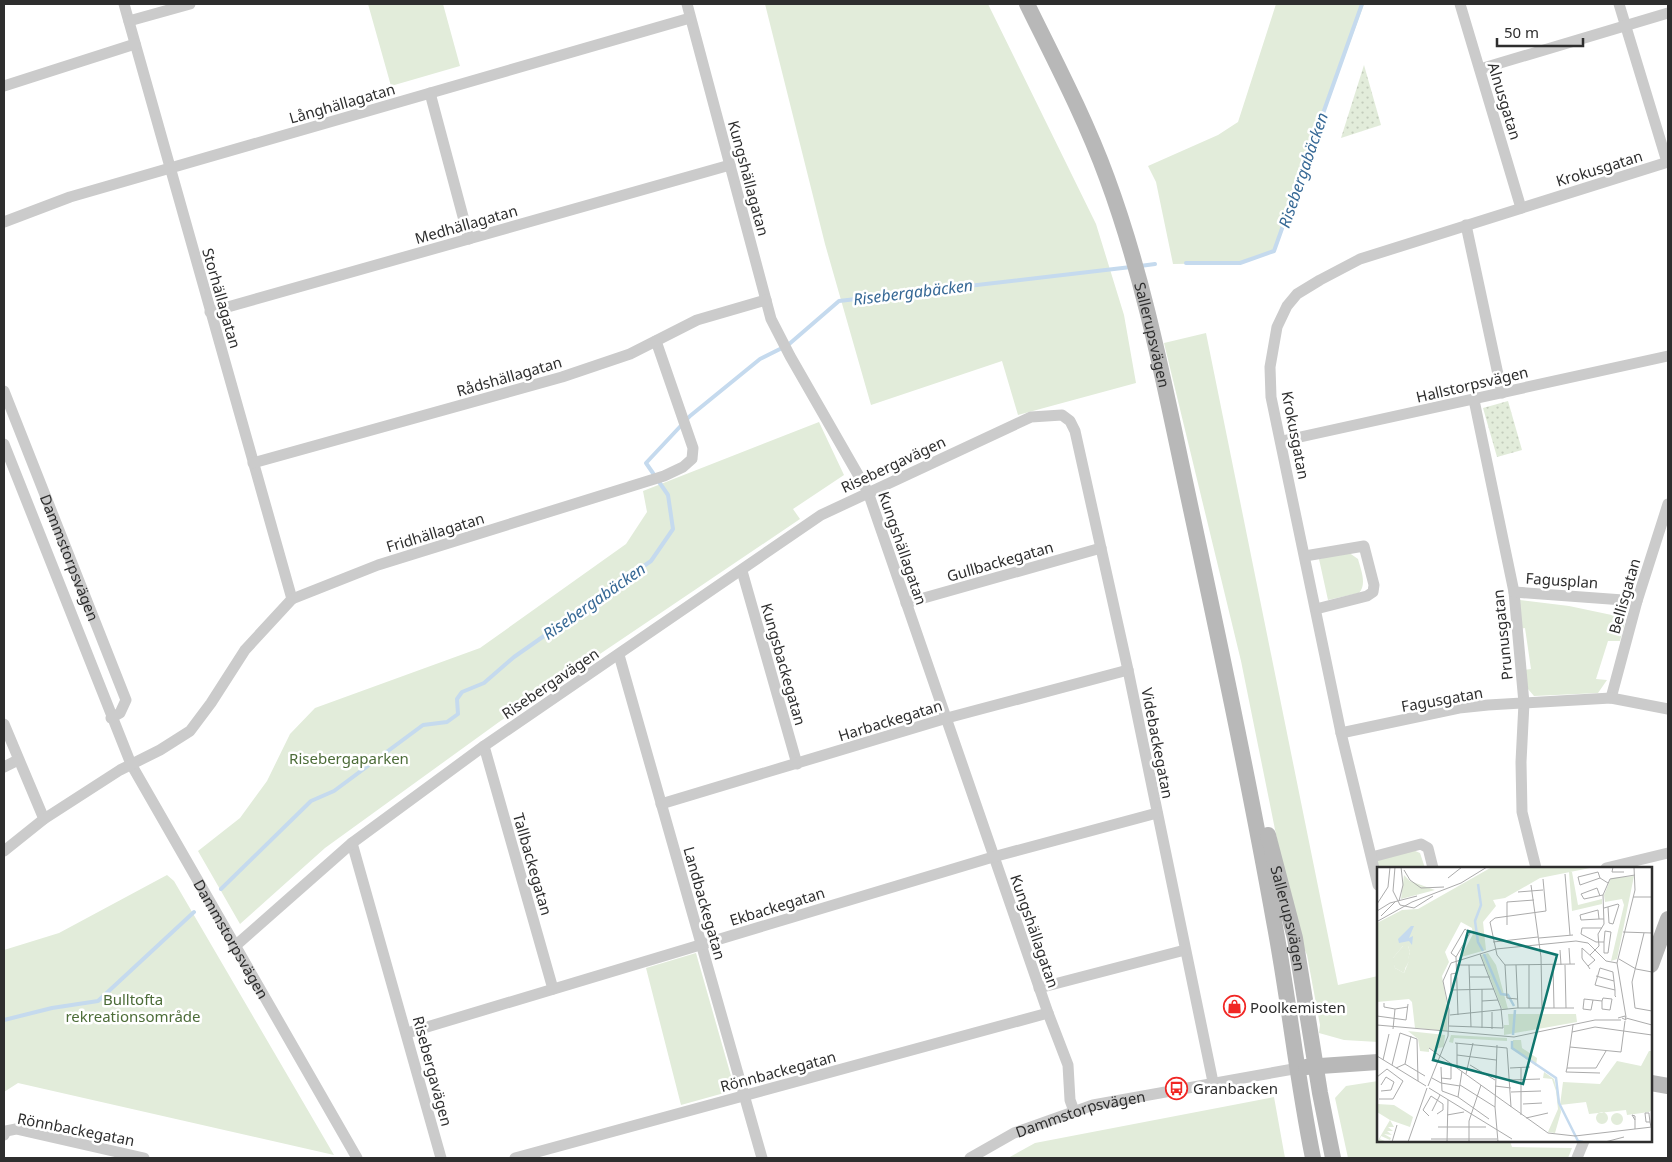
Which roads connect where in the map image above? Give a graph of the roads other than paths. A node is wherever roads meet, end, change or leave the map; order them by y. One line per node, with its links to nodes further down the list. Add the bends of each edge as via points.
1 (124, 4): 9 (street, Storhällagatan)
2 (190, 4): 9 (street)
3 (687, 4): 8 (street, Kungshällagatan)
4 (1027, 4): 45 (main road, Sallerupsvägen, via 1087,129 1133,258 1146,304)
5 (1460, 4): 12 (street, Alnusgatan)
6 (1619, 4): 10 (street)
7 (1668, 13): 10 (street)
8 (690, 18): 14 (street, Långhällagatan); 16 (street, Kungshällagatan)
9 (129, 22): 11 (street, Storhällagatan)
10 (1626, 26): 12 (street); 15 (street)
11 (135, 44): 13 (street); 17 (street, Storhällagatan)
12 (1480, 69): 18 (street, Alnusgatan)
13 (4, 86)
14 (430, 93): 17 (street, Långhällagatan); 21 (street)
15 (1668, 162): 18 (street, Krokusgatan)
16 (730, 165): 21 (street, Medhällagatan); 22 (street, Kungshällagatan)
17 (170, 169): 19 (street, Långhällagatan, via 70,197); 23 (street, Storhällagatan)
18 (1521, 208): 20 (street, Krokusgatan)
19 (4, 222)
20 (1466, 225): 27 (street); 30 (street, Krokusgatan, via 1360,259 1298,294 1287,306 1277,327 1271,359 1271,397)
21 (469, 239): 23 (street, Medhällagatan)
22 (766, 300): 24 (street, Rådshällagatan, via 697,320); 33 (street, Kungshällagatan, via 777,333)
23 (210, 312): 32 (street, Storhällagatan)
24 (656, 341): 32 (street, Rådshällagatan, via 630,354 562,377); 39 (street, Fridhällagatan, via 693,448 692,459 683,467 664,476 378,565)
25 (1668, 356): 27 (street, Hallstorpsvägen)
26 (4, 391): 49 (street, Dammstorpsvägen, via 126,700 120,714)
27 (1502, 393): 28 (street, Hallstorpsvägen)
28 (1474, 400): 30 (street, Hallstorpsvägen); 38 (street, Prunusgatan)
29 (1062, 415): 33 (street, Risebergavägen, via 1031,418); 35 (street, Videbackegatan, via 1075,431)
30 (1282, 442): 36 (street, Krokusgatan)
31 (4, 444): 49 (street, Dammstorpsvägen)
32 (253, 463): 39 (street, Storhällagatan)
33 (868, 492): 37 (street, Risebergavägen, via 821,515); 41 (street, Kungshällagatan)
34 (1668, 504): 40 (street, Bellisgatan)
35 (1101, 548): 41 (street, Gullbackegatan); 44 (street, Videbackegatan)
36 (1305, 556): 42 (street, Krokusgatan); 42 (street, via 1364,546 1374,585 1368,596)
37 (742, 571): 43 (street, Risebergavägen); 56 (street, Kungsbackegatan)
38 (1514, 592): 40 (street, Fagusplan); 47 (street, Prunusgatan)
39 (292, 599): 55 (street, Fridhällagatan, via 245,650 190,731)
40 (1637, 600): 46 (street, Bellisgatan)
41 (906, 603): 50 (street, Kungshällagatan)
42 (1316, 609): 52 (street, Krokusgatan)
43 (618, 655): 53 (street, Risebergavägen); 58 (street, Landbackegatan)
44 (1128, 670): 50 (street, Harbackegatan); 59 (street, Videbackegatan)
45 (1229, 683): 80 (main road, Sallerupsvägen, via 1295,938); 81 (main road, Sallerupsvägen)
46 (1612, 698): 47 (street, Fagusgatan); 48 (street, Fagusgatan)
47 (1524, 703): 52 (street, Fagusgatan, via 1459,708); 67 (street, Prunusgatan, via 1522,812)
48 (1668, 709)
49 (111, 718): 55 (street, Dammstorpsvägen)
50 (947, 718): 56 (street, Harbackegatan); 64 (street, Kungshällagatan)
51 (4, 724): 54 (street)
52 (1341, 733): 65 (street, Krokusgatan)
53 (484, 746): 61 (street, Risebergavägen); 76 (street, Tallbackegatan)
54 (18, 760): 57 (street); 60 (street)
55 (130, 764): 60 (street, Fridhällagatan); 72 (street, Dammstorpsvägen)
56 (797, 764): 58 (street, Harbackegatan)
57 (4, 767)
58 (661, 804): 71 (street, Landbackegatan)
59 (1157, 813): 64 (street, Ekbackegatan); 73 (street, Videbackegatan)
60 (44, 819): 62 (street, Fridhällagatan)
61 (352, 843): 72 (street); 78 (street, Risebergavägen)
62 (4, 851)
63 (1668, 853): 68 (street)
64 (993, 857): 71 (street, Ekbackegatan); 75 (street, Kungshällagatan)
65 (1372, 857): 66 (street, via 1421,844 1428,848); 69 (street, Krokusgatan)
66 (1433, 867)
67 (1536, 867)
68 (1610, 867)
69 (1377, 880)
70 (1667, 926): 74 (main road)
71 (702, 945): 76 (street, Ekbackegatan); 85 (street, Landbackegatan)
72 (234, 947): 91 (street, Dammstorpsvägen)
73 (1185, 950): 75 (street); 82 (street, Videbackegatan)
74 (1652, 963)
75 (1039, 988): 77 (street, Kungshällagatan)
76 (553, 989): 78 (street, Ekbackegatan)
77 (1048, 1013): 85 (street, Rönnbackegatan); 86 (street, Kungshällagatan, via 1068,1064 1070,1100)
78 (407, 1033): 92 (street, Risebergavägen)
79 (1377, 1062): 80 (main road, Dammstorpsvägen)
80 (1315, 1066): 81 (main road, Dammstorpsvägen); 97 (main road, Sallerupsvägen)
81 (1299, 1068): 82 (street, Dammstorpsvägen); 96 (main road, Sallerupsvägen)
82 (1213, 1082): 86 (street, Dammstorpsvägen)
83 (1652, 1083): 84 (main road)
84 (1668, 1086)
85 (744, 1096): 89 (street, Rönnbackegatan); 94 (street, Landbackegatan)
86 (1074, 1111): 95 (street, Dammstorpsvägen, via 1014,1133)
87 (4, 1135): 90 (street, Rönnbackegatan, via 6,1131 16,1129)
88 (1584, 1142): 98 (street)
89 (538, 1155): 93 (street, Rönnbackegatan)
90 (144, 1158)
91 (357, 1158)
92 (441, 1158)
93 (515, 1158)
94 (762, 1158)
95 (970, 1158)
96 (1313, 1158)
97 (1334, 1158)
98 (1577, 1158)

